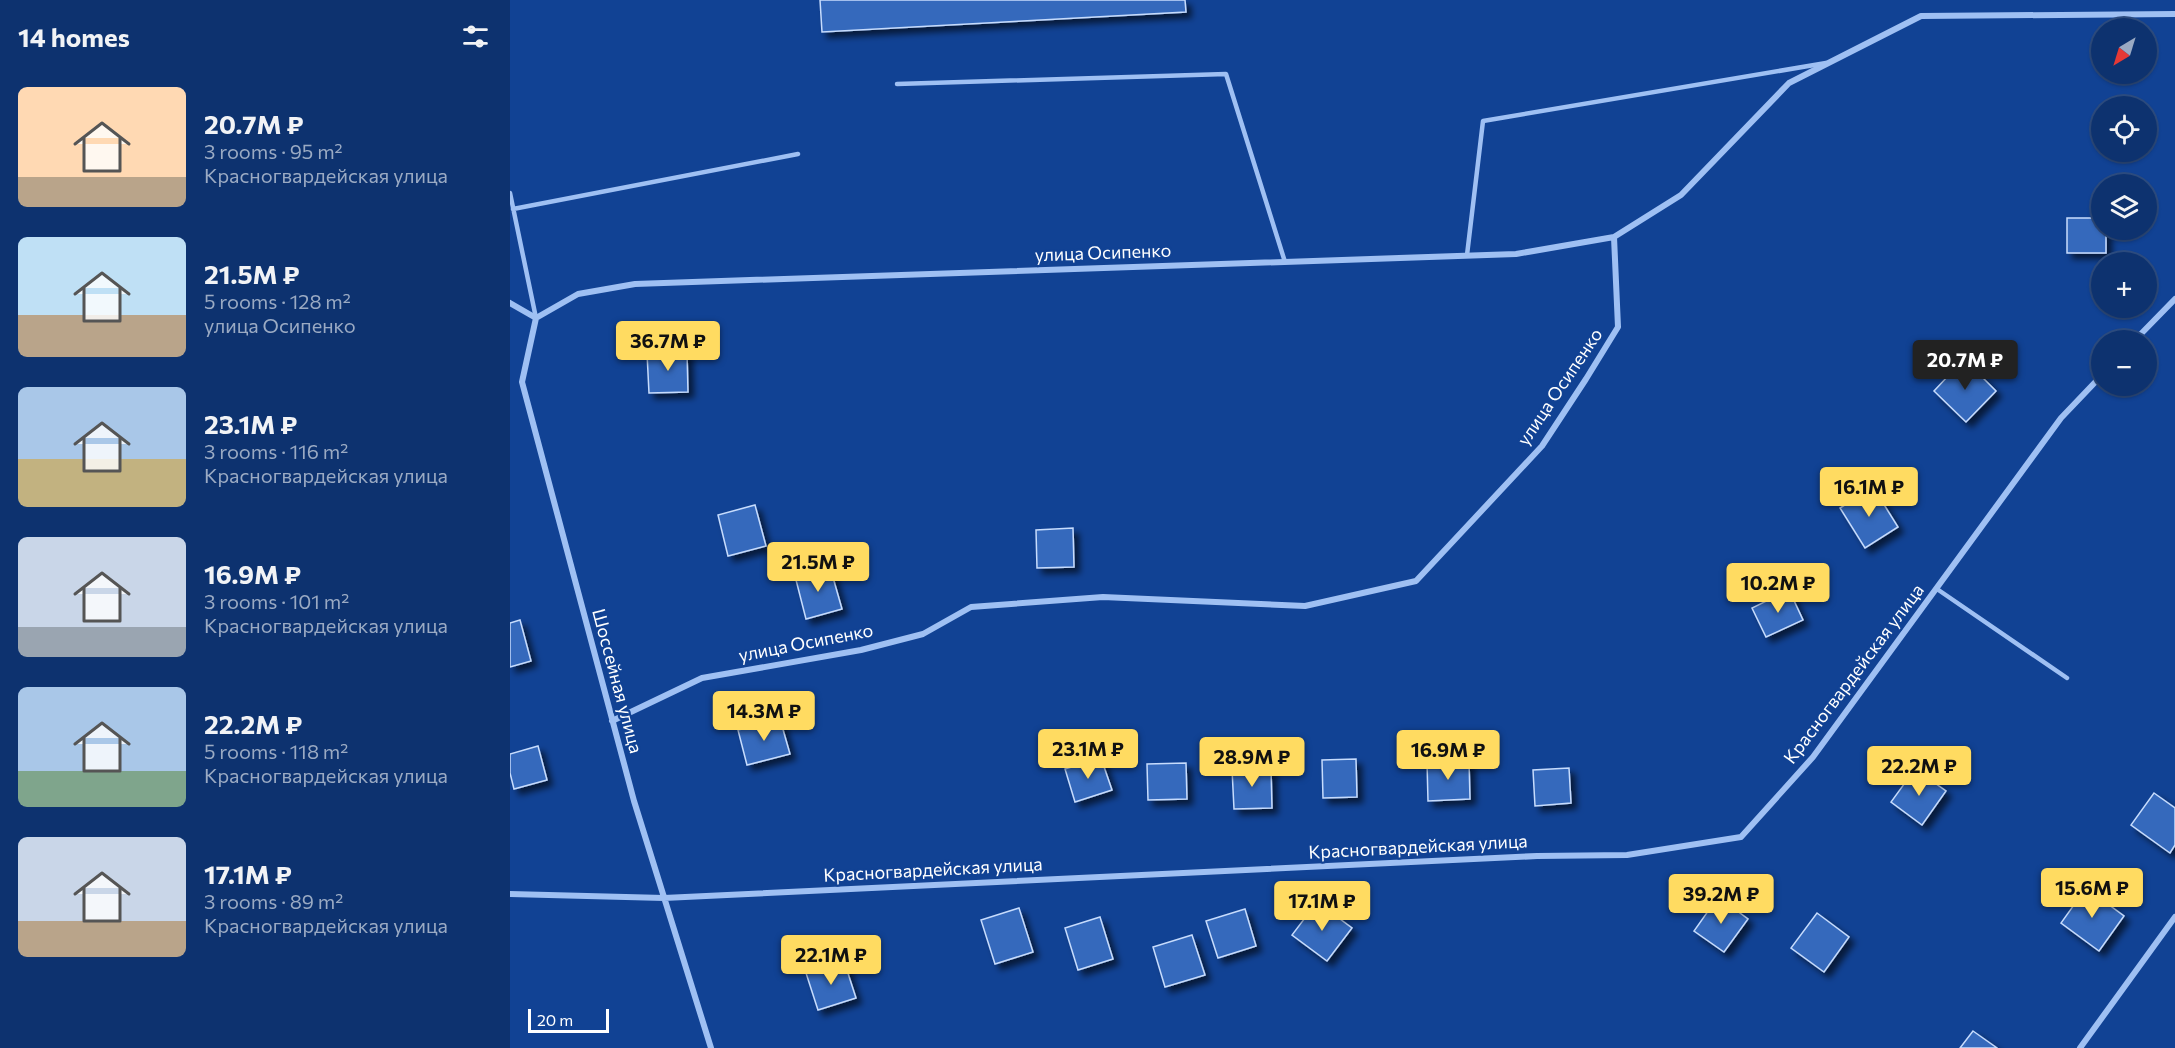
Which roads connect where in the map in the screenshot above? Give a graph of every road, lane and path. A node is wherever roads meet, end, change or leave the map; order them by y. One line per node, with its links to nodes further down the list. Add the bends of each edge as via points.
1 (2175, 14): 2 (street, via 1921,16)
2 (1831, 62): 7 (street, via 1789,83 1681,195); 8 (lane, via 1483,121)
3 (897, 84): 9 (lane, via 1226,74)
4 (798, 154): 6 (lane)
5 (510, 193): 6 (lane)
6 (513, 209): 12 (lane)
7 (1614, 237): 8 (street, улица Осипенко, via 1516,254); 17 (street, улица Осипенко, via 1618,327 1542,446 1416,581 1305,606 1103,597 971,607 923,634 861,650 702,678)
8 (1467, 255): 9 (street, улица Осипенко)
9 (1285, 262): 12 (street, улица Осипенко, via 635,284 578,294)
10 (2175, 299): 13 (street)
11 (510, 303): 12 (street)
12 (536, 318): 17 (street, Шоссейная улица, via 522,382)
13 (2145, 330)
14 (2091, 387): 15 (street, Красногвардейская улица, via 2061,418)
15 (1937, 589): 16 (lane); 19 (street, Красногвардейская улица, via 1813,757 1741,837 1627,855 1537,856)
16 (2067, 678)
17 (612, 721): 19 (street, Шоссейная улица)
18 (510, 894): 19 (street, Красногвардейская улица)
19 (664, 898): 21 (street, Шоссейная улица)
20 (2175, 917): 22 (street)
21 (711, 1048)
22 (2080, 1048)

